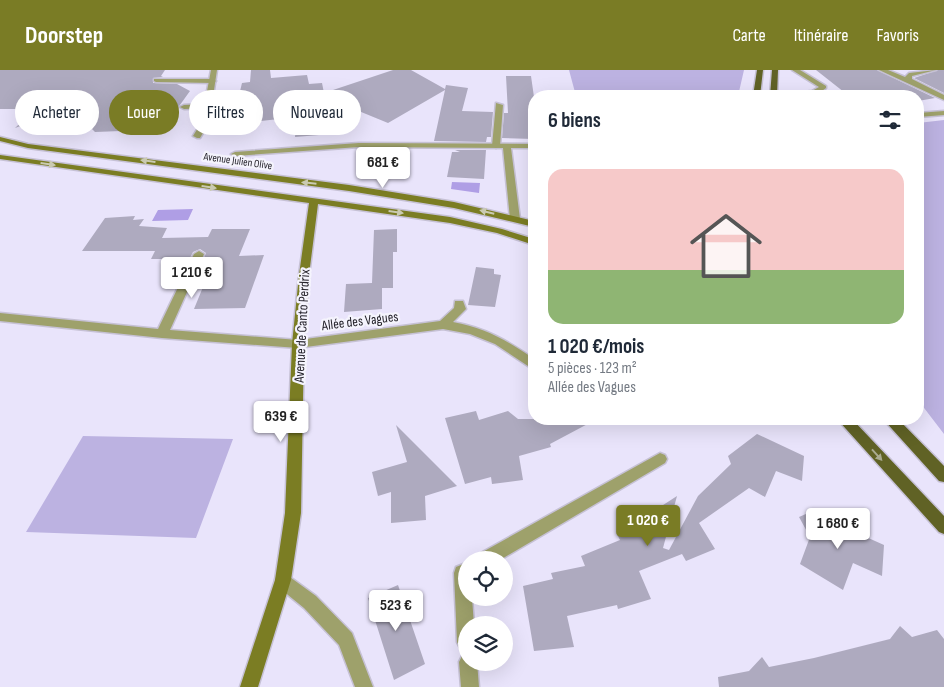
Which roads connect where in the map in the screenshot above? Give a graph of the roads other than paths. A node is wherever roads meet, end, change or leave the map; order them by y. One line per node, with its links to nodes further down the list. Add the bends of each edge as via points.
1 (214, 70): 8 (street)
2 (760, 70): 11 (main road)
3 (775, 70): 12 (main road)
4 (795, 70): 13 (street, via 824,87)
5 (882, 70): 9 (street)
6 (933, 70): 9 (street, via 908,75)
7 (156, 80): 8 (street)
8 (213, 80): 10 (street)
9 (908, 80): 14 (street)
10 (211, 90)
11 (758, 90)
12 (774, 90)
13 (821, 90)
14 (944, 98)
15 (499, 105): 21 (street)
16 (184, 107): 17 (street)
17 (189, 107)
18 (944, 113): 19 (street)
19 (924, 115)
20 (0, 140): 27 (main road, Avenue Julien Olive, one-way to 20, via 332,185)
21 (496, 146): 22 (street); 24 (street, via 359,145)
22 (507, 146): 23 (street); 28 (street)
23 (528, 146)
24 (235, 154)
25 (0, 157): 26 (main road, Avenue Julien Olive, one-way to 26)
26 (314, 200): 27 (main road, Avenue Julien Olive, via 334,197); 30 (main road, Avenue Julien Olive, one-way to 30, via 450,220); 36 (main road, Avenue de Canto Perdrix)
27 (454, 205): 28 (main road, Avenue Julien Olive, one-way to 27)
28 (515, 219): 29 (main road, Avenue Julien Olive)
29 (528, 222)
30 (528, 240)
31 (199, 254): 35 (street)
32 (459, 304): 34 (street, via 460,309)
33 (0, 317): 35 (street, Allée des Vagues)
34 (443, 325): 36 (street, Allée des Vagues); 37 (street, Allée des Vagues, via 472,330 500,341)
35 (162, 334): 36 (street, Allée des Vagues)
36 (298, 344): 44 (main road, Avenue de Canto Perdrix, via 293,513)
37 (528, 361)
38 (850, 425): 42 (main road, one-way to 42)
39 (896, 425): 41 (main road)
40 (660, 459): 43 (street)
41 (944, 476)
42 (944, 527)
43 (501, 551)
44 (282, 580): 46 (main road, Avenue de Canto Perdrix); 47 (street, via 310,602 346,639)
45 (469, 671): 48 (street)
46 (249, 687)
47 (364, 687)
48 (470, 687)

